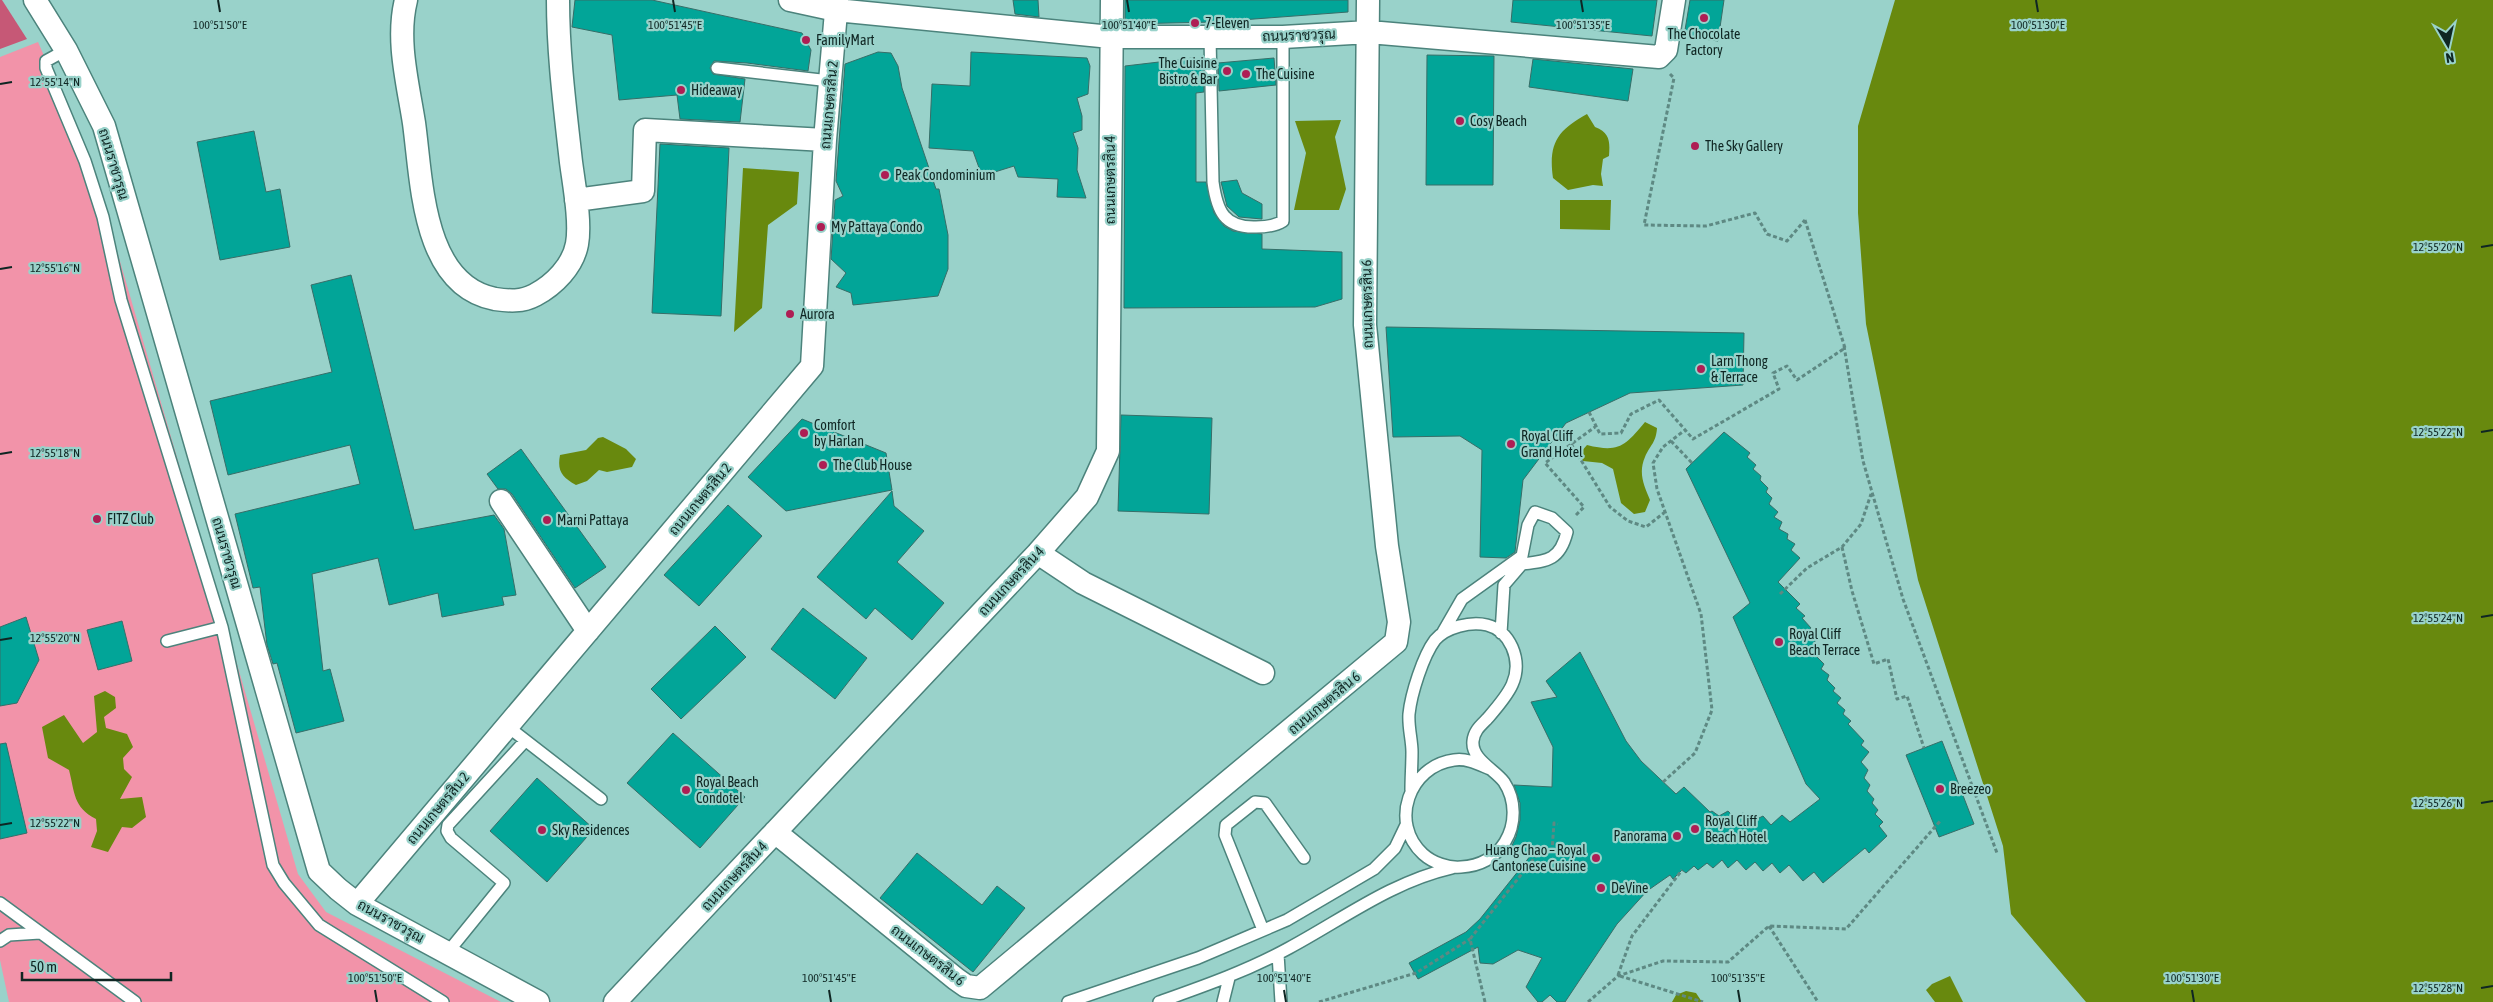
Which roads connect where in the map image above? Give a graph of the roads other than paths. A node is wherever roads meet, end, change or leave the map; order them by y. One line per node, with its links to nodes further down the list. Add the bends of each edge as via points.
1 (35, 0): 13 (street, ถนนราชวรุณ)
2 (406, 0): 17 (street, via 402,37 429,230 454,276 472,291 490,298 512,302 534,296 568,267 577,245)
3 (558, 0): 17 (street, via 558,49)
4 (790, 0): 8 (street, ถนนราชวรุณ)
5 (1112, 0): 10 (street, ถนนเกษตรสิน 4)
6 (1368, 0): 9 (street)
7 (1674, 0): 9 (street, ถนนราชวรุณ, via 1666,50 1659,57)
8 (836, 5): 10 (street, ถนนราชวรุณ); 15 (street, ถนนเกษตรสิน 2)
9 (1369, 32): 12 (street, ถนนราชวรุณ); 32 (street, ถนนเกษตรสิน 6, via 1365,325 1387,546 1399,622 1396,642 980,988 966,986 956,980)
10 (1111, 37): 11 (street, ถนนราชวรุณ); 19 (street, ถนนเกษตรสิน 4, via 1108,451 1087,497)
11 (1210, 37): 12 (street, ถนนราชวรุณ); 12 (lane, via 1216,202 1230,222 1243,227 1270,226 1284,221)
12 (1283, 37)
13 (66, 50): 20 (lane, via 46,61 46,68 85,161 103,217 121,300); 36 (street, ถนนราชวรุณ, via 104,126 319,871)
14 (717, 68): 15 (lane)
15 (830, 81): 16 (street, ถนนเกษตรสิน 2)
16 (826, 140): 17 (street, via 646,130 643,191); 21 (street, ถนนเกษตรสิน 2, via 812,366)
17 (576, 200)
18 (501, 501): 21 (street)
19 (1038, 552): 25 (street, via 1083,583); 32 (street, ถนนเกษตรสิน 4)
20 (222, 627): 24 (lane); 44 (lane, via 273,865 284,884 319,925)
21 (588, 631): 26 (street, ถนนเกษตรสิน 2)
22 (1444, 632): 23 (lane, via 1472,624 1486,625); 23 (lane, via 1462,599 1522,556 1528,525 1535,512 1552,518 1567,532 1563,547 1548,561 1522,564 1504,585); 29 (lane, via 1435,640 1416,681 1409,716)
23 (1501, 633): 28 (lane, via 1509,640 1516,657 1517,674 1502,702 1475,732 1473,744 1477,756)
24 (167, 641)
25 (1263, 673)
26 (507, 726): 27 (lane); 36 (street, ถนนเกษตรสิน 2)
27 (525, 741): 30 (lane); 40 (lane, via 448,825 451,838 504,883)
28 (1490, 769): 29 (lane, via 1473,761 1437,764 1422,775); 34 (lane, via 1503,781 1512,798 1514,816 1510,834 1501,849 1488,860)
29 (1411, 790): 31 (lane)
30 (601, 799)
31 (1406, 825): 34 (lane, via 1412,841 1423,854 1438,864); 37 (lane, via 1395,848 1374,869 1288,920)
32 (775, 832): 46 (street, ถนนเกษตรสิน 4)
33 (1304, 858): 37 (lane, via 1265,803 1255,802 1226,825 1225,834)
34 (1454, 868): 41 (lane, via 1423,875 1397,886)
35 (0, 903): 38 (lane)
36 (357, 904): 40 (street, ถนนราชวรุณ)
37 (1263, 930): 47 (lane, via 1198,958)
38 (40, 933): 39 (lane, via 10,935); 43 (lane)
39 (0, 941)
40 (448, 952): 45 (street, ถนนราชวรุณ)
41 (1278, 954): 42 (lane); 50 (lane)
42 (1229, 978): 48 (lane); 49 (lane)
43 (134, 1002)
44 (443, 1002)
45 (538, 1002)
46 (616, 1002)
47 (1068, 1002)
48 (1159, 1002)
49 (1223, 1002)
50 (1281, 1002)

